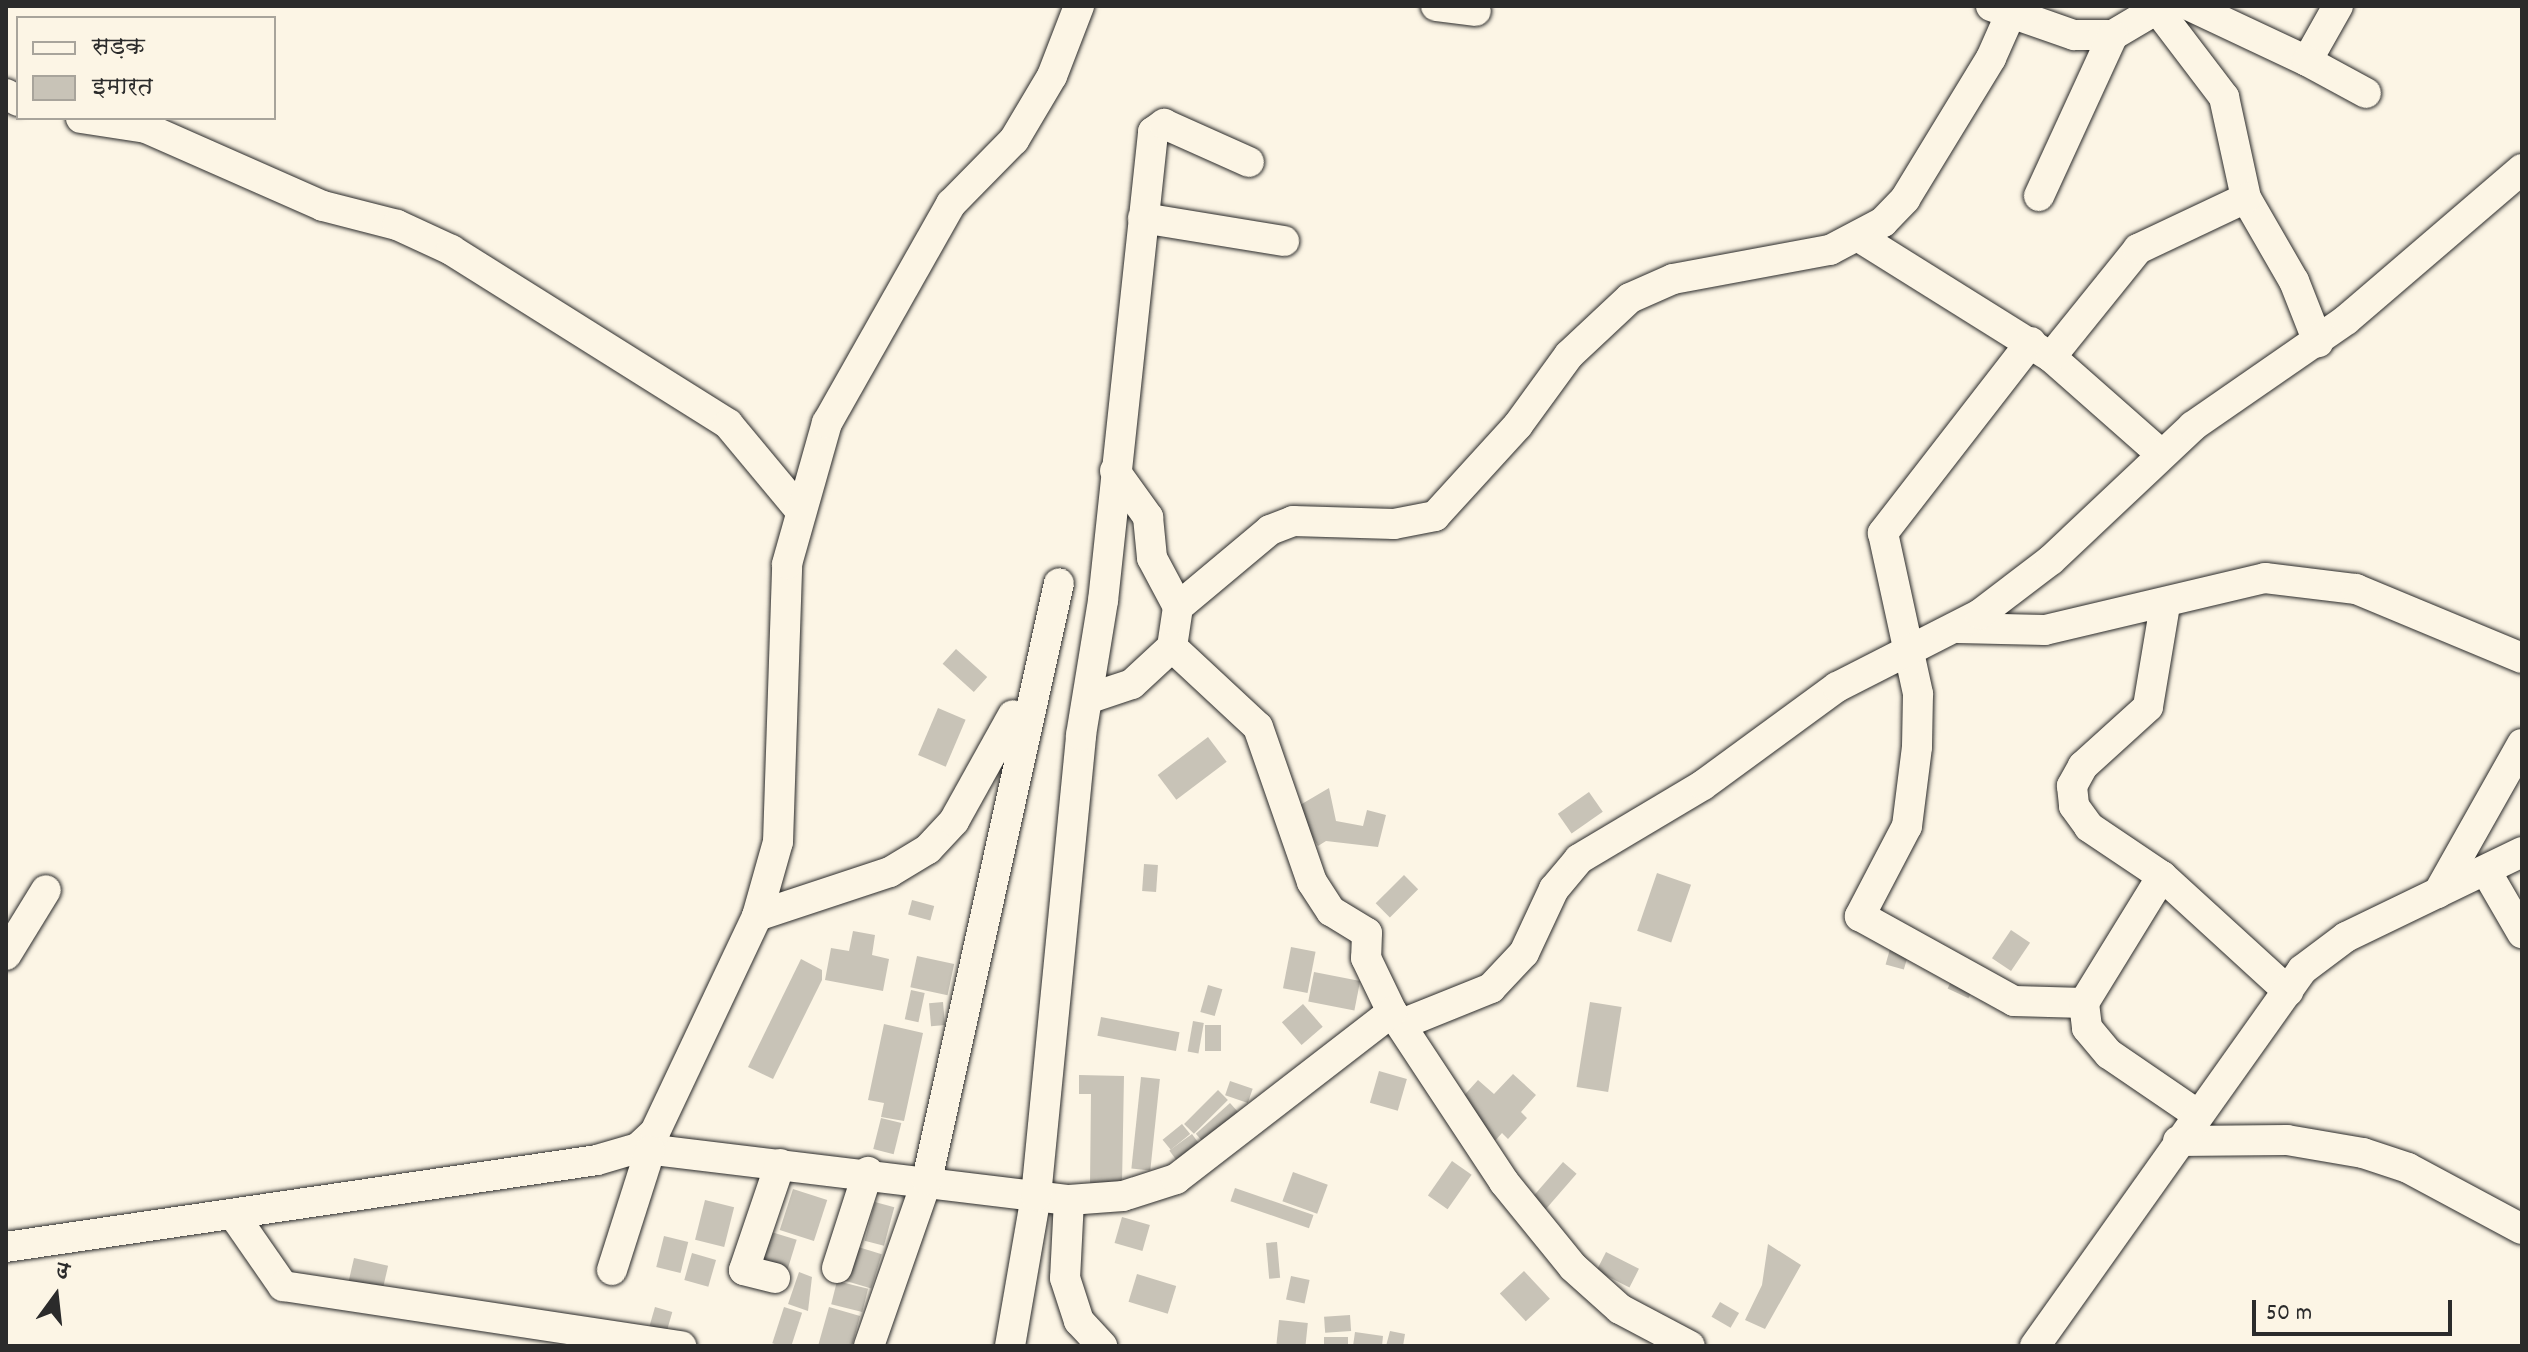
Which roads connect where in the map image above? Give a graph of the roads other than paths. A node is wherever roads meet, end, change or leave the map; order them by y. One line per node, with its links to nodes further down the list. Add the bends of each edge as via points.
1 (1079, 6): 23 (street, via 1052,76 1021,127 951,204 835,410)
2 (1436, 6): 7 (street)
3 (2190, 6): 9 (street)
4 (2338, 6): 9 (street)
5 (2159, 8): 8 (street); 15 (street, via 2224,97)
6 (2006, 10): 8 (street, via 2074,35); 17 (street, via 1905,199)
7 (1476, 11)
8 (2113, 35): 14 (street)
9 (2307, 61): 10 (street)
10 (2366, 93)
11 (94, 120): 23 (street, via 146,128 323,206 397,225 451,250 728,424)
12 (1249, 162): 16 (street, via 1164,124 1153,132)
13 (2522, 169): 19 (street)
14 (2039, 196)
15 (2246, 198): 19 (street, via 2294,281); 20 (street, via 2138,249)
16 (1143, 218): 18 (street); 22 (street)
17 (1859, 237): 20 (street); 26 (street, via 1790,260 1673,279 1630,298 1569,355 1518,425 1435,516 1394,524 1293,521 1270,530)
18 (1284, 241)
19 (2318, 342): 21 (street)
20 (2041, 350): 21 (street); 29 (street, via 1883,533)
21 (2161, 454): 27 (street, via 2051,560)
22 (1115, 471): 26 (street, via 1148,517 1152,558); 31 (street)
23 (798, 508): 40 (street, via 787,564 778,842)
24 (1059, 583): 32 (street)
25 (2165, 605): 27 (street, via 2045,630); 30 (street, via 2234,581 2311,582 2402,605); 37 (street, via 2148,707 2072,786 2074,806 2089,827)
26 (1178, 607): 28 (street)
27 (1958, 628): 29 (street)
28 (1172, 647): 31 (street, via 1132,684); 45 (street, via 1258,727 1312,882 1331,911 1367,933 1366,958)
29 (1906, 649): 44 (street, via 1918,694 1907,826 1860,916 2014,1001); 45 (street, via 1837,687 1703,785 1598,844 1554,889 1510,972 1464,1001)
30 (2522, 658)
31 (1090, 698): 33 (street)
32 (1024, 717): 33 (street); 40 (street, via 954,821 920,856); 51 (street)
33 (1081, 735): 52 (street)
34 (2522, 744): 39 (street)
35 (2522, 852): 36 (street)
36 (2486, 871): 39 (street); 41 (street)
37 (2162, 876): 43 (street); 44 (street)
38 (46, 890): 42 (street)
39 (2438, 893): 43 (street, via 2323,951)
40 (757, 916): 48 (street)
41 (2522, 933)
42 (6, 955)
43 (2288, 991): 46 (street)
44 (2084, 1003): 46 (street, via 2087,1028 2109,1054)
45 (1397, 1018): 53 (street, via 1176,1179 1123,1196); 64 (street, via 1504,1182 1573,1267 1620,1309)
46 (2197, 1114): 47 (street)
47 (2178, 1141): 55 (street, via 2287,1140 2363,1153 2408,1168); 65 (street)
48 (644, 1150): 49 (street); 54 (street); 58 (street)
49 (780, 1164): 50 (street); 59 (street, via 744,1270)
50 (868, 1172): 51 (street); 57 (street)
51 (927, 1180): 52 (street); 61 (street)
52 (1036, 1196): 53 (street); 62 (street)
53 (1069, 1200): 63 (street, via 1065,1278 1079,1321)
54 (233, 1214): 56 (street); 60 (street, via 283,1286)
55 (2522, 1229)
56 (8, 1243)
57 (837, 1268)
58 (612, 1270)
59 (775, 1278)
60 (682, 1346)
61 (869, 1346)
62 (1010, 1346)
63 (1102, 1346)
64 (1690, 1346)
65 (2035, 1346)

